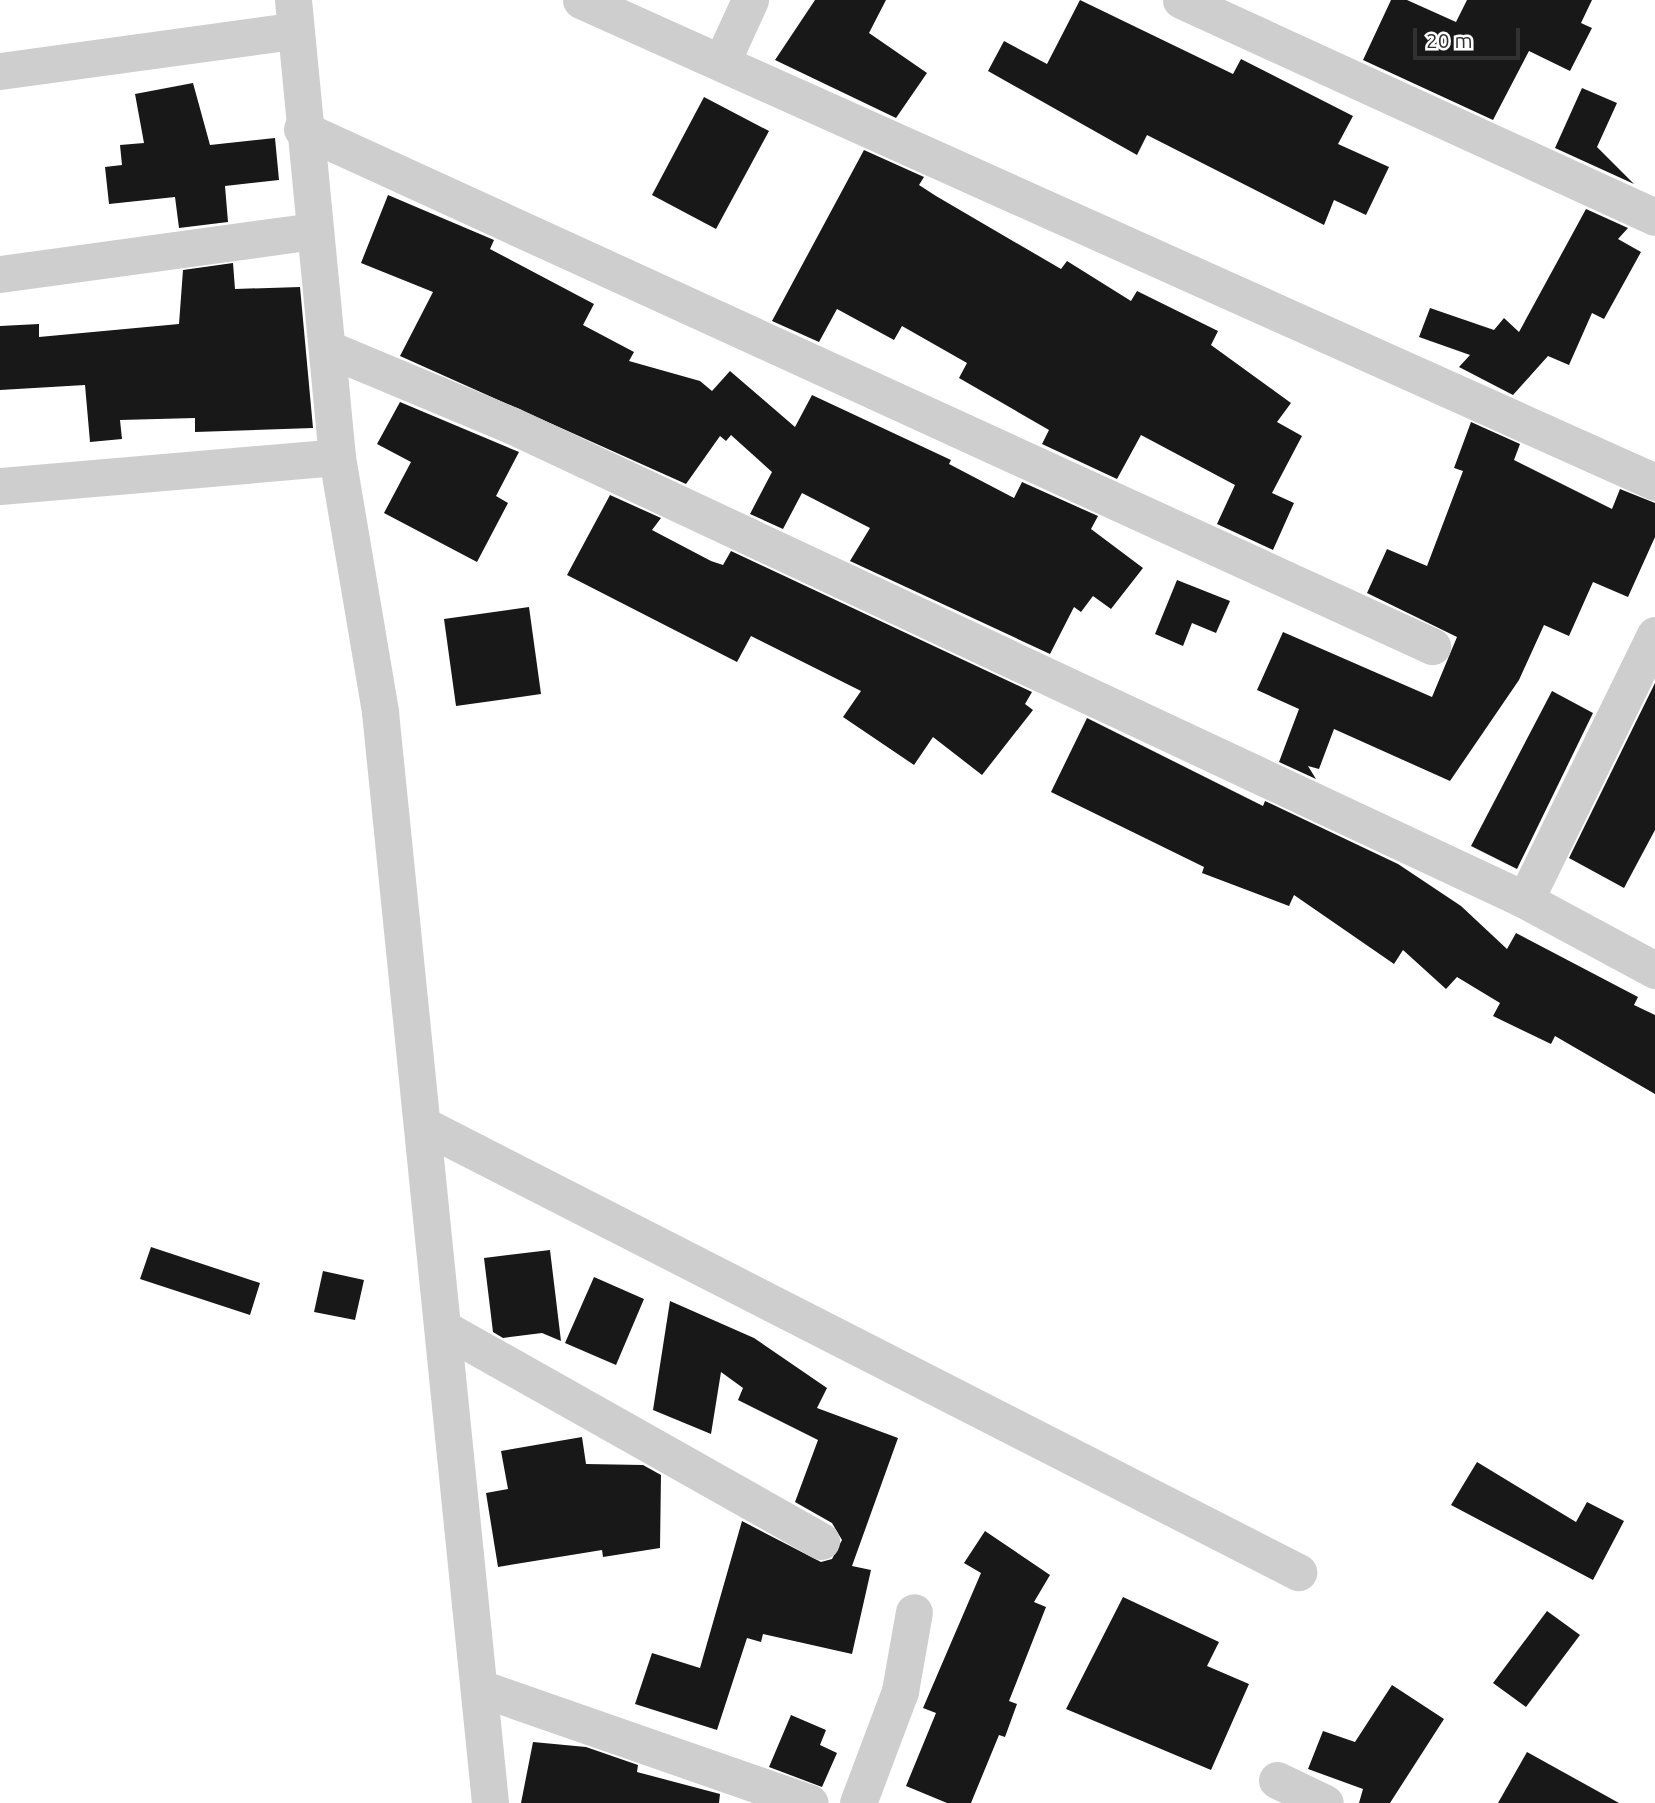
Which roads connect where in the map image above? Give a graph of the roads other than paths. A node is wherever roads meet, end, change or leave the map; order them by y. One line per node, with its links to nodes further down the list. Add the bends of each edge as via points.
1 (581, 0): 5 (street)
2 (750, 0): 5 (street)
3 (1181, 0): 8 (street)
4 (293, 16): 6 (street); 7 (street)
5 (723, 59): 13 (street)
6 (0, 71)
7 (302, 129): 9 (street); 16 (street)
8 (1655, 217)
9 (314, 232): 10 (street); 11 (street)
10 (0, 274)
11 (330, 349): 12 (street); 17 (street, via 511,425)
12 (337, 457): 14 (street); 19 (street, via 380,712)
13 (1655, 482)
14 (0, 485)
15 (1655, 635): 17 (street)
16 (1432, 646)
17 (1525, 900): 18 (street)
18 (1655, 970)
19 (422, 1125): 20 (street); 22 (street)
20 (443, 1328): 21 (street); 24 (street)
21 (821, 1541)
22 (1298, 1572)
23 (914, 1612): 28 (street, via 900,1691)
24 (480, 1688): 26 (street); 27 (street)
25 (1277, 1780): 29 (street)
26 (490, 1803)
27 (810, 1803)
28 (858, 1803)
29 (1325, 1803)

